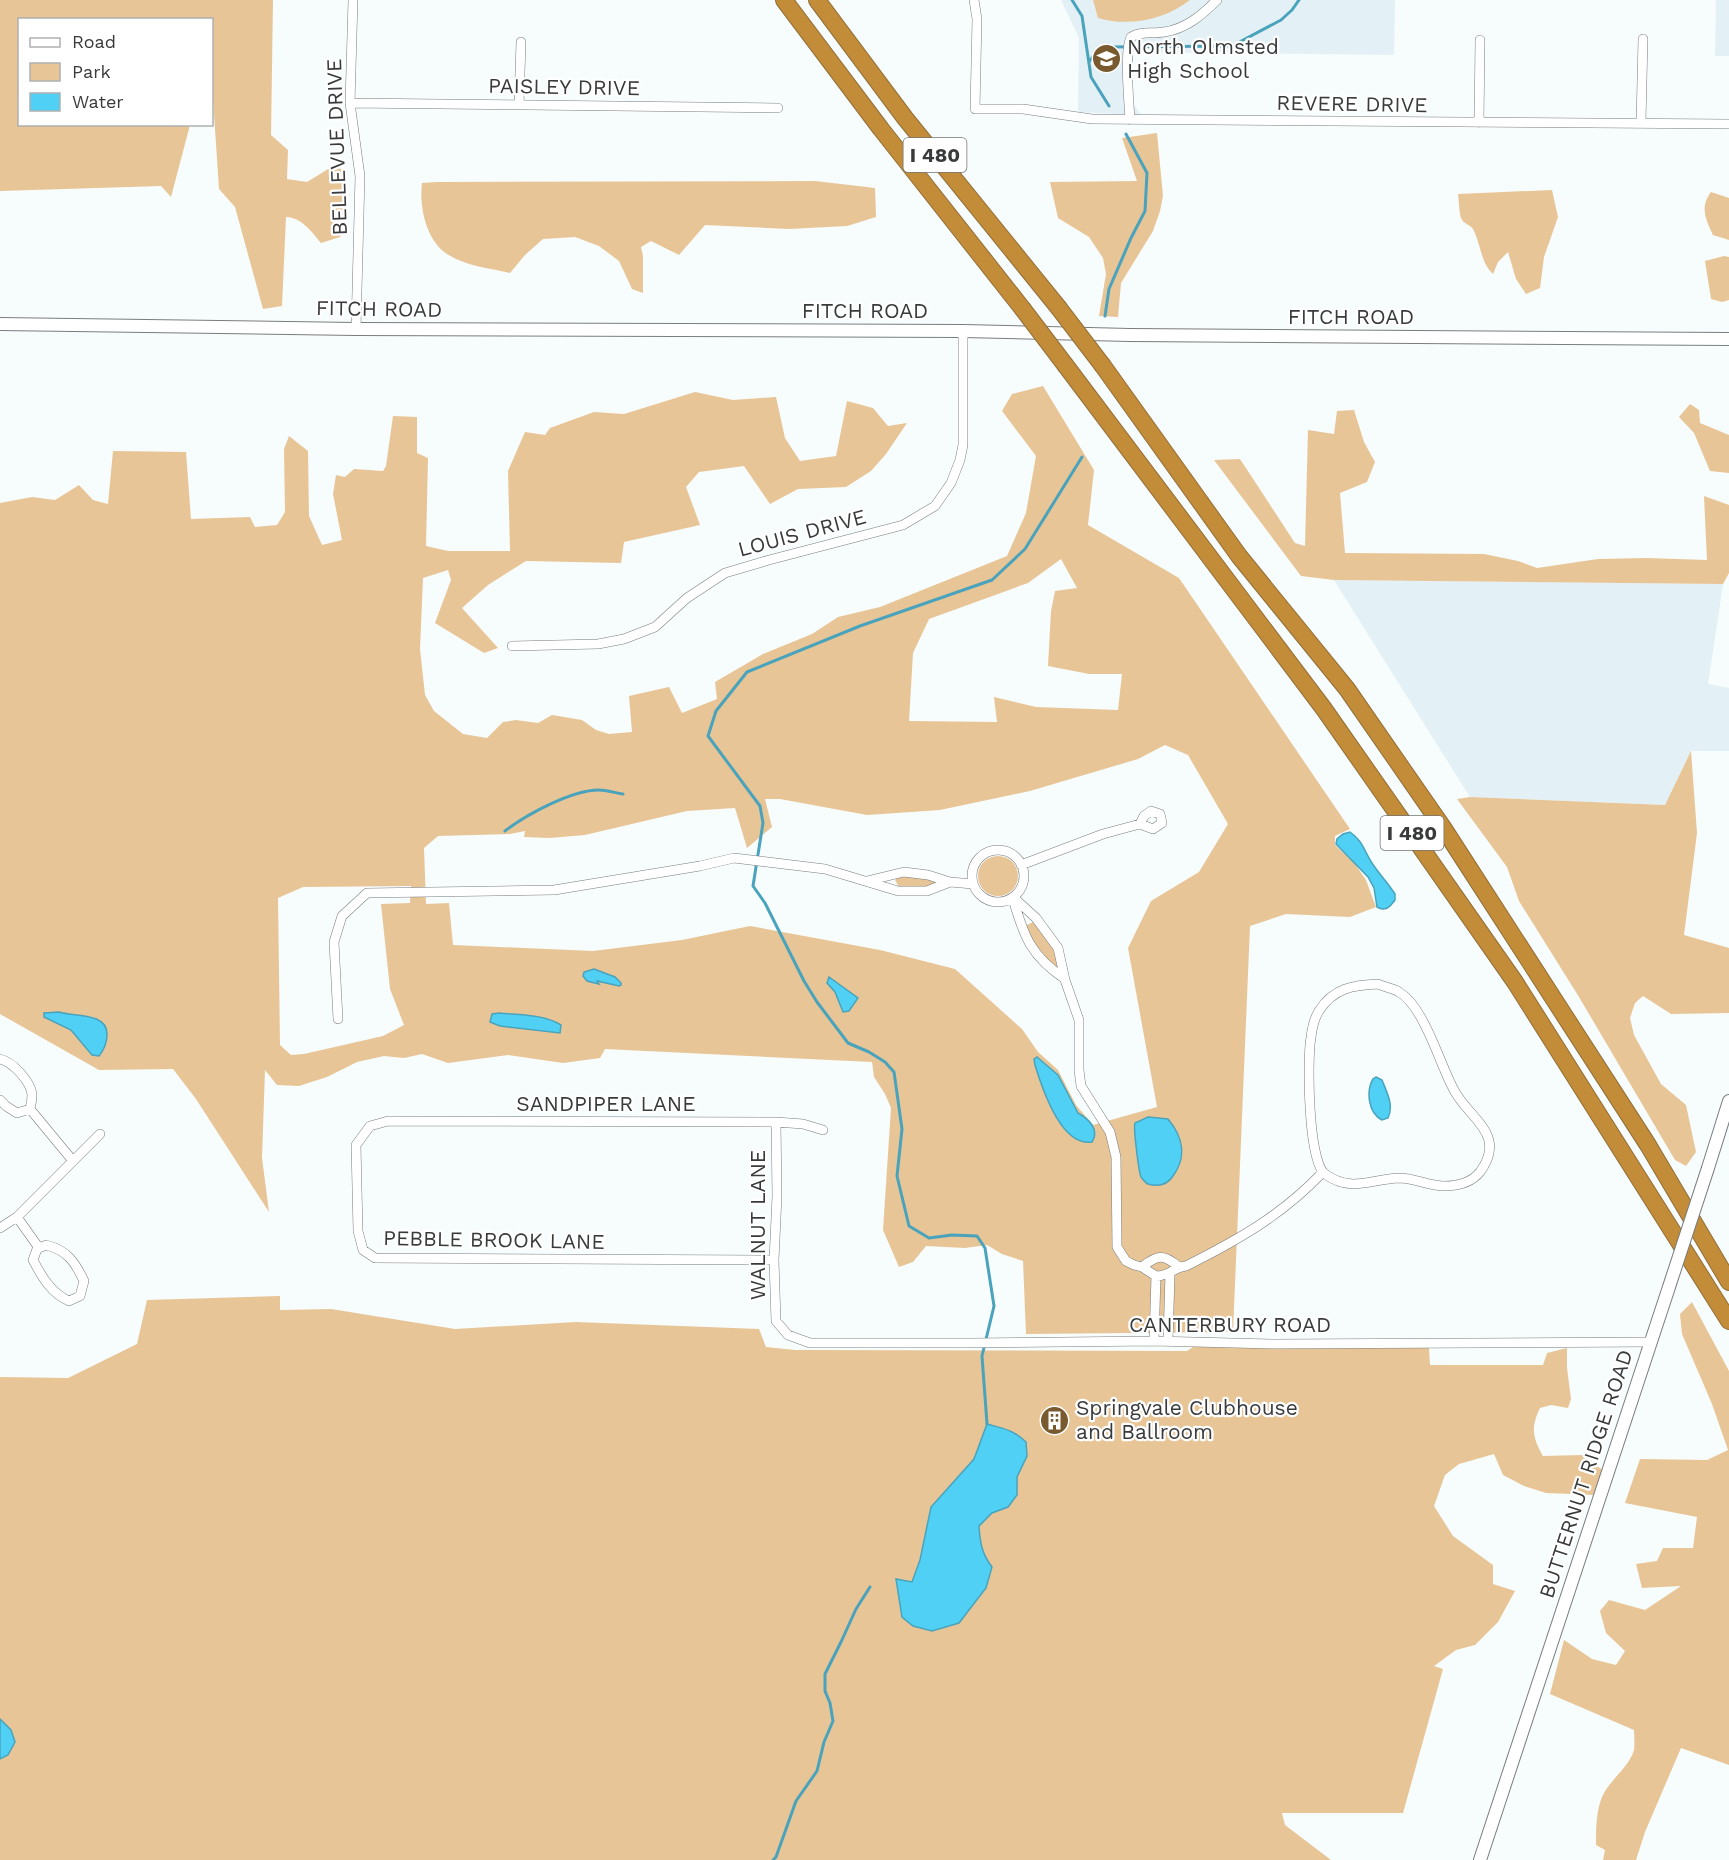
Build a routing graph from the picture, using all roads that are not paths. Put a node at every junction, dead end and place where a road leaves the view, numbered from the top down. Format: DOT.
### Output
graph roads {
  1 [pos="353,0"];
  2 [pos="784,0"];
  3 [pos="817,0"];
  4 [pos="974,0"];
  5 [pos="1217,0"];
  6 [pos="1643,39"];
  7 [pos="1480,40"];
  8 [pos="521,42"];
  9 [pos="350,103"];
  10 [pos="519,104"];
  11 [pos="778,108"];
  12 [pos="1130,120"];
  13 [pos="1641,122"];
  14 [pos="1479,123"];
  15 [pos="1729,124"];
  16 [pos="0,324"];
  17 [pos="356,329"];
  18 [pos="963,331"];
  19 [pos="1729,339"];
  20 [pos="512,646"];
  21 [pos="1140,824"];
  22 [pos="1021,865"];
  23 [pos="864,882"];
  24 [pos="950,882"];
  25 [pos="973,884"];
  26 [pos="1013,897"];
  27 [pos="1065,980"];
  28 [pos="338,1019"];
  29 [pos="0,1059"];
  30 [pos="0,1100"];
  31 [pos="1729,1101"];
  32 [pos="30,1109"];
  33 [pos="388,1121"];
  34 [pos="776,1122"];
  35 [pos="823,1130"];
  36 [pos="100,1134"];
  37 [pos="73,1161"];
  38 [pos="1322,1173"];
  39 [pos="16,1217"];
  40 [pos="0,1228"];
  41 [pos="39,1248"];
  42 [pos="774,1260"];
  43 [pos="1179,1266"];
  44 [pos="1142,1267"];
  45 [pos="1170,1274"];
  46 [pos="1156,1276"];
  47 [pos="1729,1282"];
  48 [pos="1729,1321"];
  49 [pos="1154,1341"];
  50 [pos="1168,1341"];
  51 [pos="1650,1342"];
  52 [pos="810,1343"];
  53 [pos="1480,1860"];
  1 -- 9 [label="street, BELLEVUE DRIVE"];
  2 -- 48 [label="highway, I 480, bridge"];
  3 -- 47 [label="highway, I 480, bridge"];
  4 -- 12 [label="street, REVERE DRIVE"];
  5 -- 12 [label="street"];
  6 -- 13 [label="street"];
  7 -- 14 [label="street"];
  8 -- 10 [label="street"];
  9 -- 10 [label="street, PAISLEY DRIVE"];
  9 -- 17 [label="street, BELLEVUE DRIVE"];
  10 -- 11 [label="street, PAISLEY DRIVE"];
  12 -- 14 [label="street, REVERE DRIVE"];
  13 -- 14 [label="street, REVERE DRIVE"];
  13 -- 15 [label="street, REVERE DRIVE"];
  16 -- 17 [label="street, FITCH ROAD"];
  17 -- 18 [label="street, FITCH ROAD"];
  18 -- 19 [label="street, FITCH ROAD"];
  18 -- 20 [label="street, LOUIS DRIVE"];
  21 -- 22 [label="street"];
  22 -- 25 [label="street"];
  22 -- 26 [label="street"];
  23 -- 24 [label="street"];
  23 -- 24 [label="street"];
  23 -- 28 [label="street"];
  24 -- 25 [label="street"];
  25 -- 26 [label="street"];
  26 -- 27 [label="street"];
  26 -- 27 [label="street"];
  27 -- 44 [label="street"];
  29 -- 32 [label="street"];
  30 -- 32 [label="street"];
  31 -- 51 [label="street, BUTTERNUT RIDGE ROAD, bridge"];
  32 -- 37 [label="street"];
  33 -- 34 [label="street, SANDPIPER LANE"];
  33 -- 42 [label="street, PEBBLE BROOK LANE"];
  34 -- 35 [label="street, SANDPIPER LANE"];
  34 -- 42 [label="street, WALNUT LANE"];
  36 -- 37 [label="street"];
  37 -- 39 [label="street"];
  38 -- 38 [label="street"];
  38 -- 43 [label="street"];
  39 -- 40 [label="street"];
  39 -- 41 [label="street"];
  41 -- 41 [label="street"];
  42 -- 52 [label="street, WALNUT LANE"];
  43 -- 44 [label="street"];
  43 -- 45 [label="street"];
  44 -- 46 [label="street"];
  45 -- 46 [label="street"];
  45 -- 50 [label="street"];
  46 -- 49 [label="street"];
  49 -- 50 [label="street, CANTERBURY ROAD"];
  49 -- 52 [label="street, CANTERBURY ROAD"];
  50 -- 51 [label="street, CANTERBURY ROAD"];
  51 -- 53 [label="street, BUTTERNUT RIDGE ROAD"];
}
